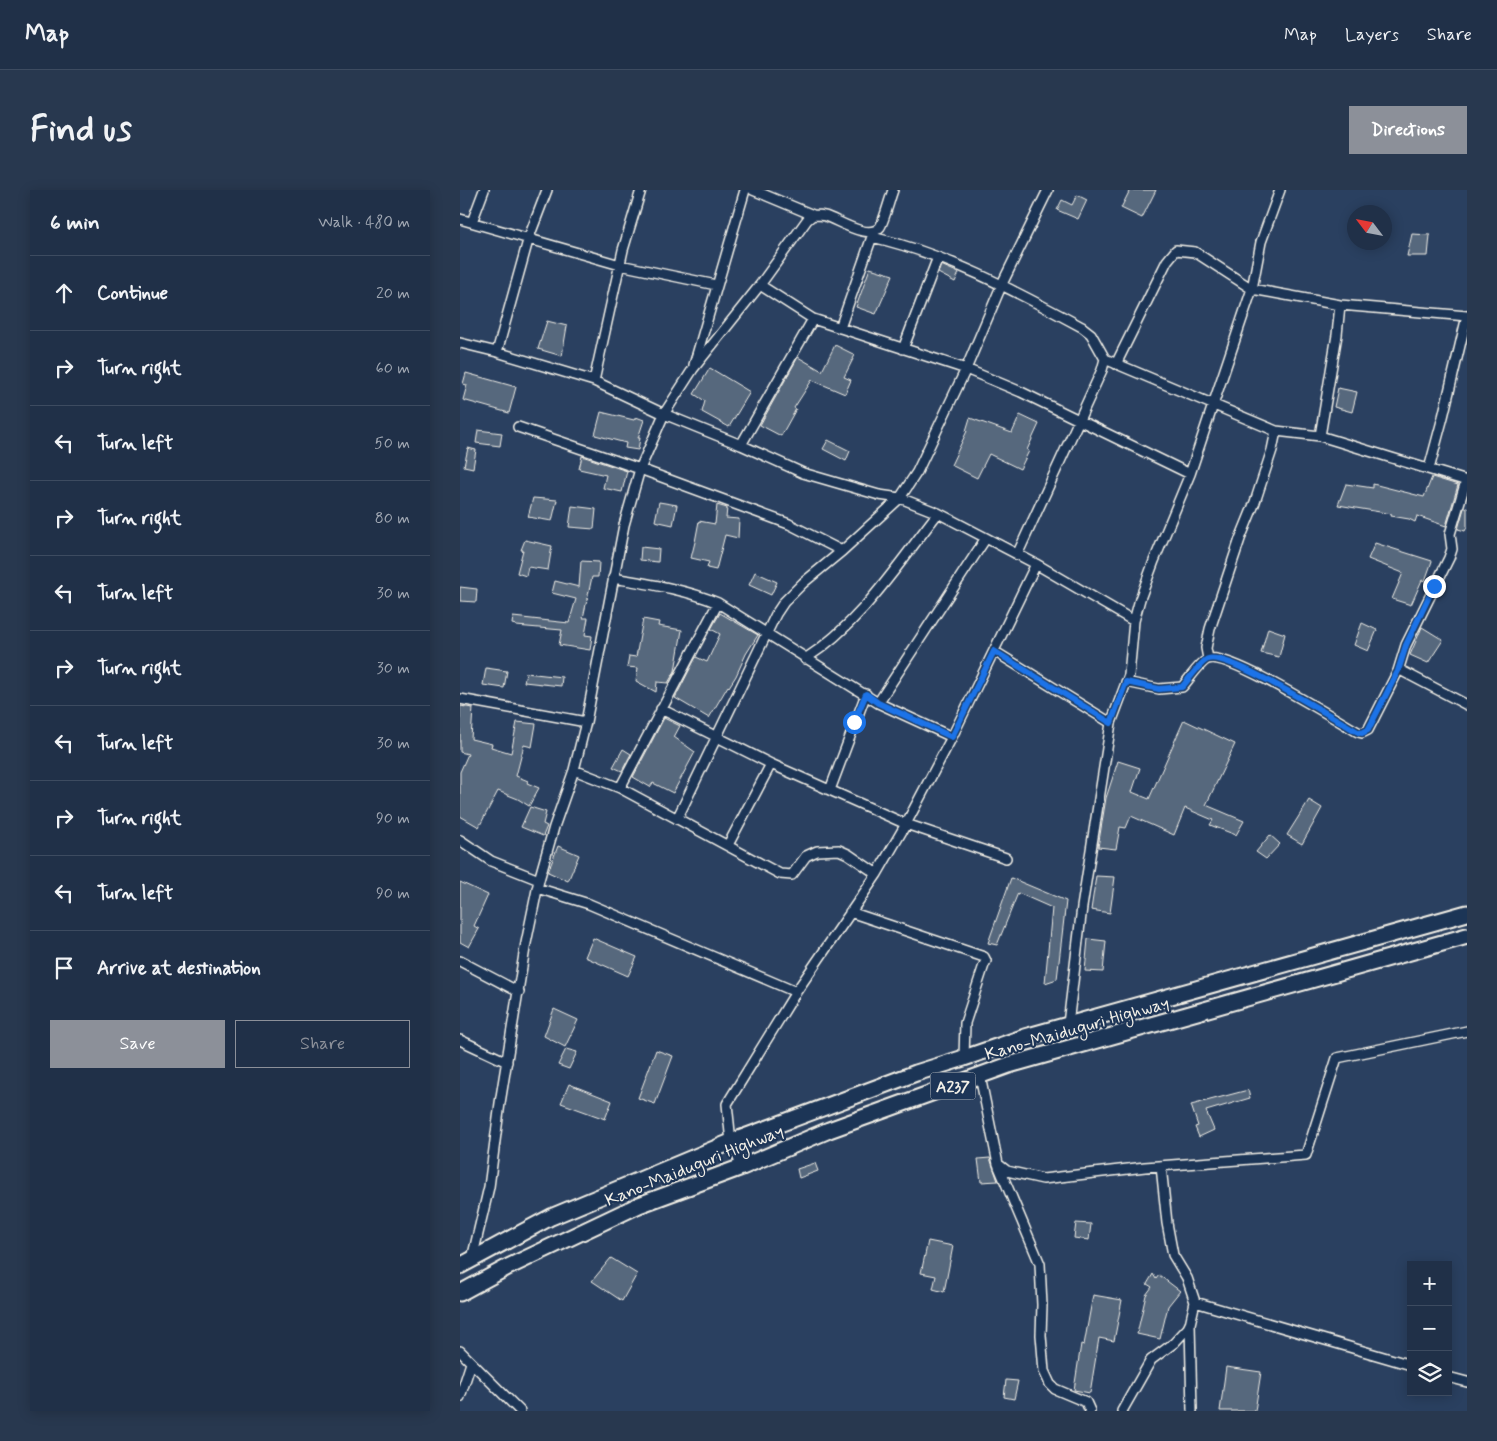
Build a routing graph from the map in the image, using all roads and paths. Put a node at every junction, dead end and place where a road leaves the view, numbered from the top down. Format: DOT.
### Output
graph roads {
  1 [pos="484,190"];
  2 [pos="547,190"];
  3 [pos="641,190"];
  4 [pos="745,190"];
  5 [pos="753,190"];
  6 [pos="893,190"];
  7 [pos="1048,190"];
  8 [pos="1280,190"];
  9 [pos="814,215"];
  10 [pos="460,218"];
  11 [pos="472,222"];
  12 [pos="873,234"];
  13 [pos="529,237"];
  14 [pos="938,257"];
  15 [pos="620,265"];
  16 [pos="1002,284"];
  17 [pos="716,285"];
  18 [pos="760,285"];
  19 [pos="1252,289"];
  20 [pos="1340,305"];
  21 [pos="1467,316"];
  22 [pos="813,319"];
  23 [pos="840,328"];
  24 [pos="460,343"];
  25 [pos="903,349"];
  26 [pos="497,352"];
  27 [pos="1105,359"];
  28 [pos="1116,364"];
  29 [pos="693,369"];
  30 [pos="966,369"];
  31 [pos="594,381"];
  32 [pos="1213,405"];
  33 [pos="664,414"];
  34 [pos="1079,421"];
  35 [pos="518,427"];
  36 [pos="1276,431"];
  37 [pos="1320,436"];
  38 [pos="741,445"];
  39 [pos="640,469"];
  40 [pos="1429,469"];
  41 [pos="1190,474"];
  42 [pos="1467,481"];
  43 [pos="900,498"];
  44 [pos="938,513"];
  45 [pos="986,538"];
  46 [pos="842,552"];
  47 [pos="1017,555"];
  48 [pos="1036,564"];
  49 [pos="613,578"];
  50 [pos="718,603"];
  51 [pos="1134,621"];
  52 [pos="766,634"];
  53 [pos="994,651"];
  54 [pos="805,659"];
  55 [pos="1208,659"];
  56 [pos="1398,671"];
  57 [pos="1126,682"];
  58 [pos="866,694"];
  59 [pos="460,699"];
  60 [pos="878,703"];
  61 [pos="1467,705"];
  62 [pos="661,709"];
  63 [pos="586,722"];
  64 [pos="1111,723"];
  65 [pos="952,737"];
  66 [pos="717,738"];
  67 [pos="771,764"];
  68 [pos="574,770"];
  69 [pos="620,788"];
  70 [pos="830,790"];
  71 [pos="676,819"];
  72 [pos="906,824"];
  73 [pos="460,840"];
  74 [pos="728,845"];
  75 [pos="1006,858"];
  76 [pos="877,874"];
  77 [pos="538,884"];
  78 [pos="850,912"];
  79 [pos="1467,913"];
  80 [pos="1467,936"];
  81 [pos="460,961"];
  82 [pos="520,992"];
  83 [pos="796,992"];
  84 [pos="1068,1024"];
  85 [pos="1467,1030"];
  86 [pos="460,1040"];
  87 [pos="964,1058"];
  88 [pos="507,1062"];
  89 [pos="980,1076"];
  90 [pos="731,1142"];
  91 [pos="998,1164"];
  92 [pos="1162,1166"];
  93 [pos="742,1167"];
  94 [pos="466,1262"];
  95 [pos="460,1293"];
  96 [pos="1195,1302"];
  97 [pos="1190,1324"];
  98 [pos="460,1351"];
  99 [pos="471,1363"];
  100 [pos="1407,1365"];
  101 [pos="1452,1378"];
  102 [pos="1467,1382"];
  103 [pos="460,1397"];
  104 [pos="520,1411"];
  105 [pos="1090,1411"];
  106 [pos="1122,1411"];
  107 [pos="1192,1411"];
  1 -- 11 [label="street"];
  2 -- 13 [label="street"];
  3 -- 15 [label="street"];
  4 -- 17 [label="street"];
  5 -- 9 [label="street"];
  6 -- 12 [label="street"];
  7 -- 16 [label="street"];
  8 -- 19 [label="street"];
  9 -- 12 [label="street"];
  9 -- 18 [label="street"];
  10 -- 11 [label="street"];
  11 -- 13 [label="street"];
  12 -- 14 [label="street"];
  12 -- 23 [label="street"];
  13 -- 15 [label="street"];
  13 -- 26 [label="street"];
  14 -- 16 [label="street"];
  14 -- 25 [label="street"];
  15 -- 17 [label="street"];
  15 -- 31 [label="street"];
  16 -- 27 [label="street"];
  16 -- 30 [label="street"];
  17 -- 29 [label="street"];
  18 -- 22 [label="street"];
  18 -- 29 [label="street"];
  19 -- 20 [label="street"];
  19 -- 28 [label="street"];
  19 -- 32 [label="street"];
  20 -- 21 [label="street"];
  20 -- 37 [label="street"];
  21 -- 40 [label="street"];
  22 -- 23 [label="street"];
  22 -- 38 [label="street"];
  23 -- 25 [label="street"];
  24 -- 26 [label="street"];
  25 -- 30 [label="street"];
  26 -- 31 [label="street"];
  27 -- 28 [label="street"];
  27 -- 34 [label="street"];
  28 -- 32 [label="street"];
  29 -- 33 [label="street"];
  30 -- 34 [label="street"];
  30 -- 43 [label="street"];
  31 -- 33 [label="street"];
  32 -- 36 [label="street"];
  32 -- 41 [label="street"];
  33 -- 38 [label="street"];
  33 -- 39 [label="street"];
  34 -- 41 [label="street"];
  34 -- 47 [label="street"];
  35 -- 39 [label="street"];
  36 -- 37 [label="street"];
  36 -- 55 [label="street"];
  37 -- 40 [label="street"];
  38 -- 43 [label="street"];
  39 -- 46 [label="street"];
  39 -- 49 [label="street"];
  40 -- 42 [label="street"];
  41 -- 51 [label="street"];
  42 -- 56 [label="street"];
  43 -- 44 [label="street"];
  43 -- 46 [label="street"];
  44 -- 45 [label="street"];
  44 -- 54 [label="street"];
  45 -- 47 [label="street"];
  45 -- 60 [label="street"];
  46 -- 52 [label="street"];
  47 -- 48 [label="street"];
  48 -- 51 [label="street"];
  48 -- 53 [label="street"];
  49 -- 50 [label="street"];
  49 -- 63 [label="street"];
  50 -- 52 [label="street"];
  50 -- 62 [label="street"];
  51 -- 57 [label="street"];
  52 -- 54 [label="street"];
  52 -- 66 [label="street"];
  53 -- 64 [label="street"];
  53 -- 65 [label="street"];
  54 -- 58 [label="street"];
  55 -- 56 [label="street"];
  55 -- 57 [label="street"];
  56 -- 61 [label="street"];
  57 -- 64 [label="street"];
  58 -- 60 [label="street"];
  58 -- 70 [label="street"];
  59 -- 63 [label="street"];
  60 -- 65 [label="street"];
  62 -- 66 [label="street"];
  62 -- 69 [label="street"];
  63 -- 68 [label="street"];
  64 -- 84 [label="street"];
  65 -- 72 [label="street"];
  66 -- 67 [label="street"];
  66 -- 71 [label="street"];
  67 -- 70 [label="street"];
  67 -- 74 [label="street"];
  68 -- 69 [label="street"];
  68 -- 77 [label="street"];
  69 -- 71 [label="street"];
  70 -- 72 [label="street"];
  71 -- 74 [label="street"];
  72 -- 75 [label="street"];
  72 -- 76 [label="street"];
  73 -- 77 [label="street"];
  74 -- 76 [label="street"];
  76 -- 78 [label="street"];
  77 -- 82 [label="street"];
  77 -- 83 [label="street"];
  78 -- 83 [label="street"];
  78 -- 87 [label="street"];
  79 -- 84 [label="highway, Kano-Maiduguri Highway / A237"];
  80 -- 89 [label="highway, Kano-Maiduguri Highway / A237"];
  81 -- 82 [label="street"];
  82 -- 88 [label="street"];
  83 -- 90 [label="street"];
  84 -- 87 [label="highway, Kano-Maiduguri Highway / A237"];
  85 -- 92 [label="street"];
  86 -- 88 [label="street"];
  87 -- 90 [label="highway, Kano-Maiduguri Highway / A237"];
  88 -- 94 [label="street"];
  89 -- 91 [label="street"];
  89 -- 93 [label="highway, Kano-Maiduguri Highway / A237"];
  90 -- 93 [label="street"];
  90 -- 94 [label="highway, Kano-Maiduguri Highway / A237"];
  91 -- 92 [label="street"];
  91 -- 105 [label="street"];
  92 -- 96 [label="street"];
  93 -- 95 [label="highway, Kano-Maiduguri Highway / A237"];
  96 -- 97 [label="street"];
  96 -- 100 [label="street"];
  97 -- 106 [label="street"];
  97 -- 107 [label="street"];
  98 -- 99 [label="street"];
  99 -- 103 [label="street"];
  99 -- 104 [label="street"];
  101 -- 102 [label="street"];
}
